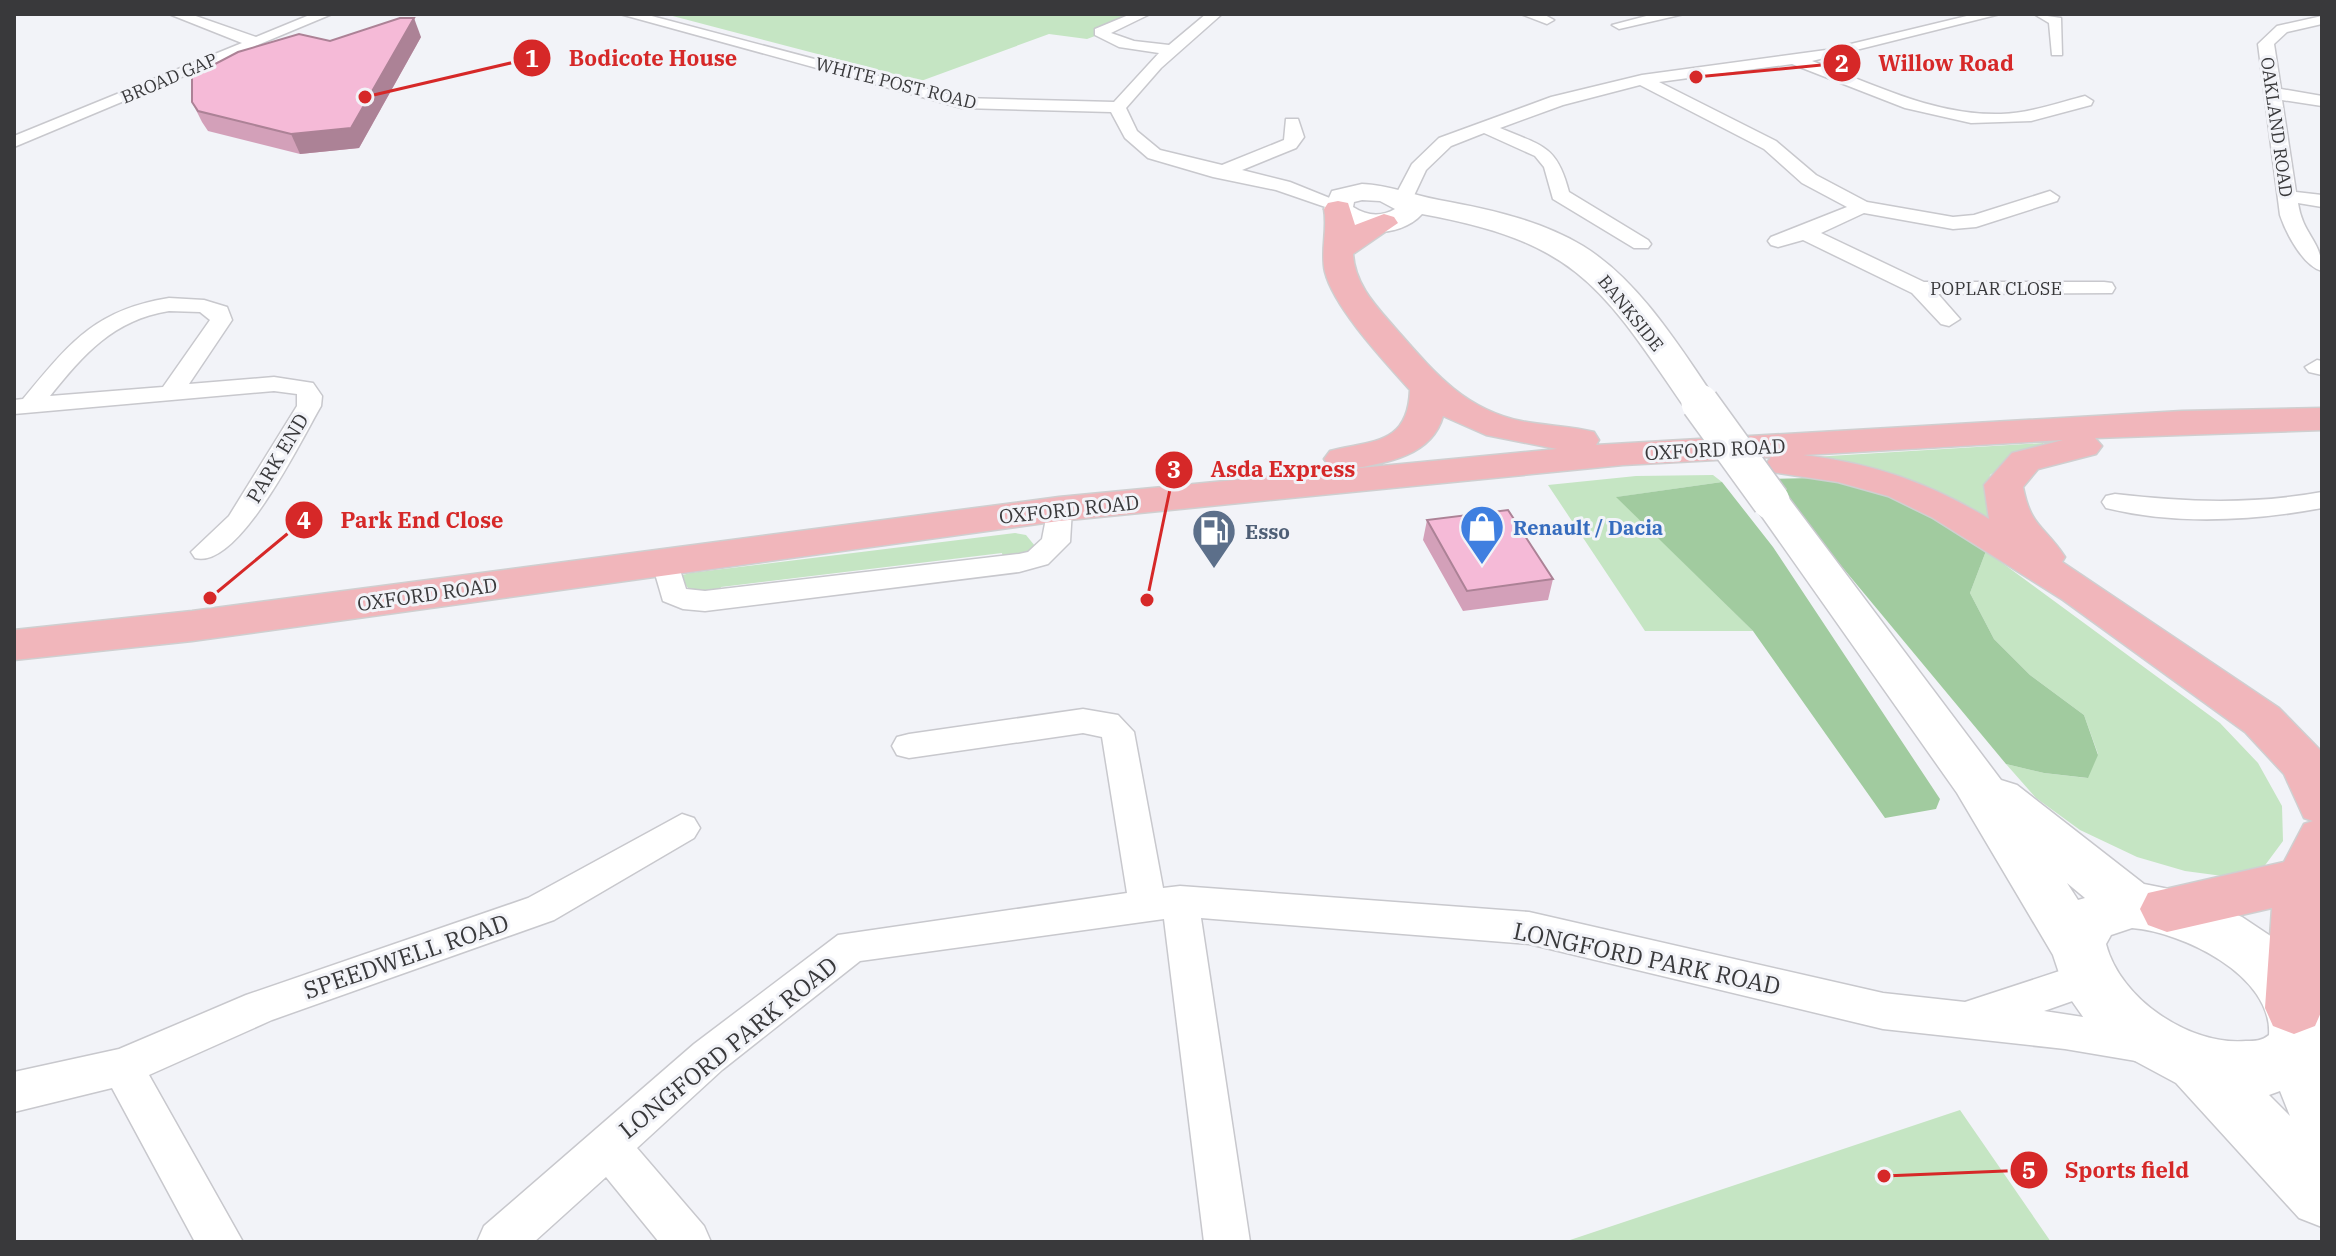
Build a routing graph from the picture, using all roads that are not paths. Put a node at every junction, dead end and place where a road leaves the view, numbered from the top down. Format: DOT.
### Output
graph roads {
  1 [pos="176,14"];
  2 [pos="325,14"];
  3 [pos="627,14"];
  4 [pos="1143,14"];
  5 [pos="1215,14"];
  6 [pos="1528,14"];
  7 [pos="1677,14"];
  8 [pos="1993,14"];
  9 [pos="2041,14"];
  10 [pos="1547,20"];
  11 [pos="2322,20"];
  12 [pos="1619,25"];
  13 [pos="255,42"];
  14 [pos="1171,50"];
  15 [pos="2057,52"];
  16 [pos="1796,60"];
  17 [pos="1642,80"];
  18 [pos="2272,93"];
  19 [pos="2041,97"];
  20 [pos="2322,101"];
  21 [pos="1118,107"];
  22 [pos="1292,123"];
  23 [pos="1482,126"];
  24 [pos="14,142"];
  25 [pos="1418,168"];
  26 [pos="1219,173"];
  27 [pos="2287,196"];
  28 [pos="2050,197"];
  29 [pos="1348,200"];
  30 [pos="2322,201"];
  31 [pos="1862,207"];
  32 [pos="1397,212"];
  33 [pos="1805,233"];
  34 [pos="1778,241"];
  35 [pos="1641,244"];
  36 [pos="1339,251"];
  37 [pos="2322,265"];
  38 [pos="1920,288"];
  39 [pos="2104,288"];
  40 [pos="1949,319"];
  41 [pos="1428,388"];
  42 [pos="171,393"];
  43 [pos="22,406"];
  44 [pos="2322,419"];
  45 [pos="2182,422"];
  46 [pos="1715,449"];
  47 [pos="1623,454"];
  48 [pos="1149,500"];
  49 [pos="2322,500"];
  50 [pos="2115,502"];
  51 [pos="205,552"];
  52 [pos="2078,590"];
  53 [pos="14,645"];
  54 [pos="909,746"];
  55 [pos="1975,780"];
  56 [pos="2322,804"];
  57 [pos="682,828"];
  58 [pos="2311,859"];
  59 [pos="1164,904"];
  60 [pos="2150,907"];
  61 [pos="2083,964"];
  62 [pos="1968,1019"];
  63 [pos="2294,1029"];
  64 [pos="2178,1055"];
  65 [pos="122,1067"];
  66 [pos="14,1092"];
  67 [pos="2322,1118"];
  68 [pos="608,1146"];
  69 [pos="2322,1195"];
  70 [pos="220,1242"];
  71 [pos="500,1242"];
  72 [pos="688,1242"];
  73 [pos="1227,1242"];
  1 -- 13 [label="street"];
  2 -- 13 [label="street, BROAD GAP"];
  3 -- 21 [label="street, WHITE POST ROAD"];
  4 -- 14 [label="street"];
  5 -- 14 [label="street"];
  6 -- 10 [label="street"];
  7 -- 12 [label="street"];
  8 -- 16 [label="street"];
  9 -- 15 [label="street"];
  11 -- 18 [label="street, OAKLAND ROAD"];
  13 -- 24 [label="street, BROAD GAP"];
  14 -- 21 [label="street"];
  16 -- 17 [label="street"];
  16 -- 19 [label="street"];
  17 -- 23 [label="street"];
  17 -- 31 [label="street"];
  18 -- 20 [label="street"];
  18 -- 27 [label="street, OAKLAND ROAD"];
  21 -- 26 [label="street"];
  22 -- 26 [label="street"];
  23 -- 25 [label="street"];
  23 -- 35 [label="street"];
  25 -- 29 [label="street"];
  25 -- 32 [label="street"];
  26 -- 29 [label="street"];
  27 -- 30 [label="street"];
  27 -- 37 [label="street, OAKLAND ROAD"];
  28 -- 31 [label="street"];
  29 -- 32 [label="street, BANKSIDE"];
  29 -- 36 [label="main road"];
  31 -- 33 [label="street"];
  32 -- 36 [label="main road"];
  32 -- 55 [label="street, BANKSIDE, bridge"];
  33 -- 34 [label="street"];
  33 -- 38 [label="street, POPLAR CLOSE"];
  36 -- 41 [label="main road"];
  38 -- 39 [label="street, POPLAR CLOSE"];
  38 -- 40 [label="street"];
  41 -- 46 [label="main road"];
  41 -- 48 [label="main road"];
  42 -- 43 [label="street, PARK END"];
  42 -- 43 [label="street, PARK END"];
  42 -- 51 [label="street, PARK END"];
  44 -- 45 [label="main road, OXFORD ROAD"];
  45 -- 46 [label="main road, OXFORD ROAD"];
  45 -- 52 [label="main road"];
  46 -- 47 [label="main road, OXFORD ROAD"];
  47 -- 48 [label="main road, OXFORD ROAD"];
  47 -- 52 [label="main road"];
  48 -- 53 [label="main road, OXFORD ROAD"];
  49 -- 50 [label="street"];
  52 -- 56 [label="main road"];
  54 -- 59 [label="street"];
  55 -- 60 [label="street"];
  55 -- 61 [label="street"];
  57 -- 65 [label="street, SPEEDWELL ROAD"];
  58 -- 60 [label="main road"];
  58 -- 63 [label="main road"];
  59 -- 62 [label="street, LONGFORD PARK ROAD"];
  59 -- 68 [label="street, LONGFORD PARK ROAD"];
  59 -- 73 [label="street"];
  60 -- 61 [label="street"];
  60 -- 63 [label="street"];
  61 -- 62 [label="street, LONGFORD PARK ROAD"];
  61 -- 64 [label="street"];
  62 -- 64 [label="street, LONGFORD PARK ROAD"];
  63 -- 64 [label="street"];
  63 -- 67 [label="street"];
  64 -- 69 [label="street"];
  65 -- 66 [label="street, SPEEDWELL ROAD"];
  65 -- 70 [label="street"];
  68 -- 71 [label="street, LONGFORD PARK ROAD"];
  68 -- 72 [label="street"];
}
